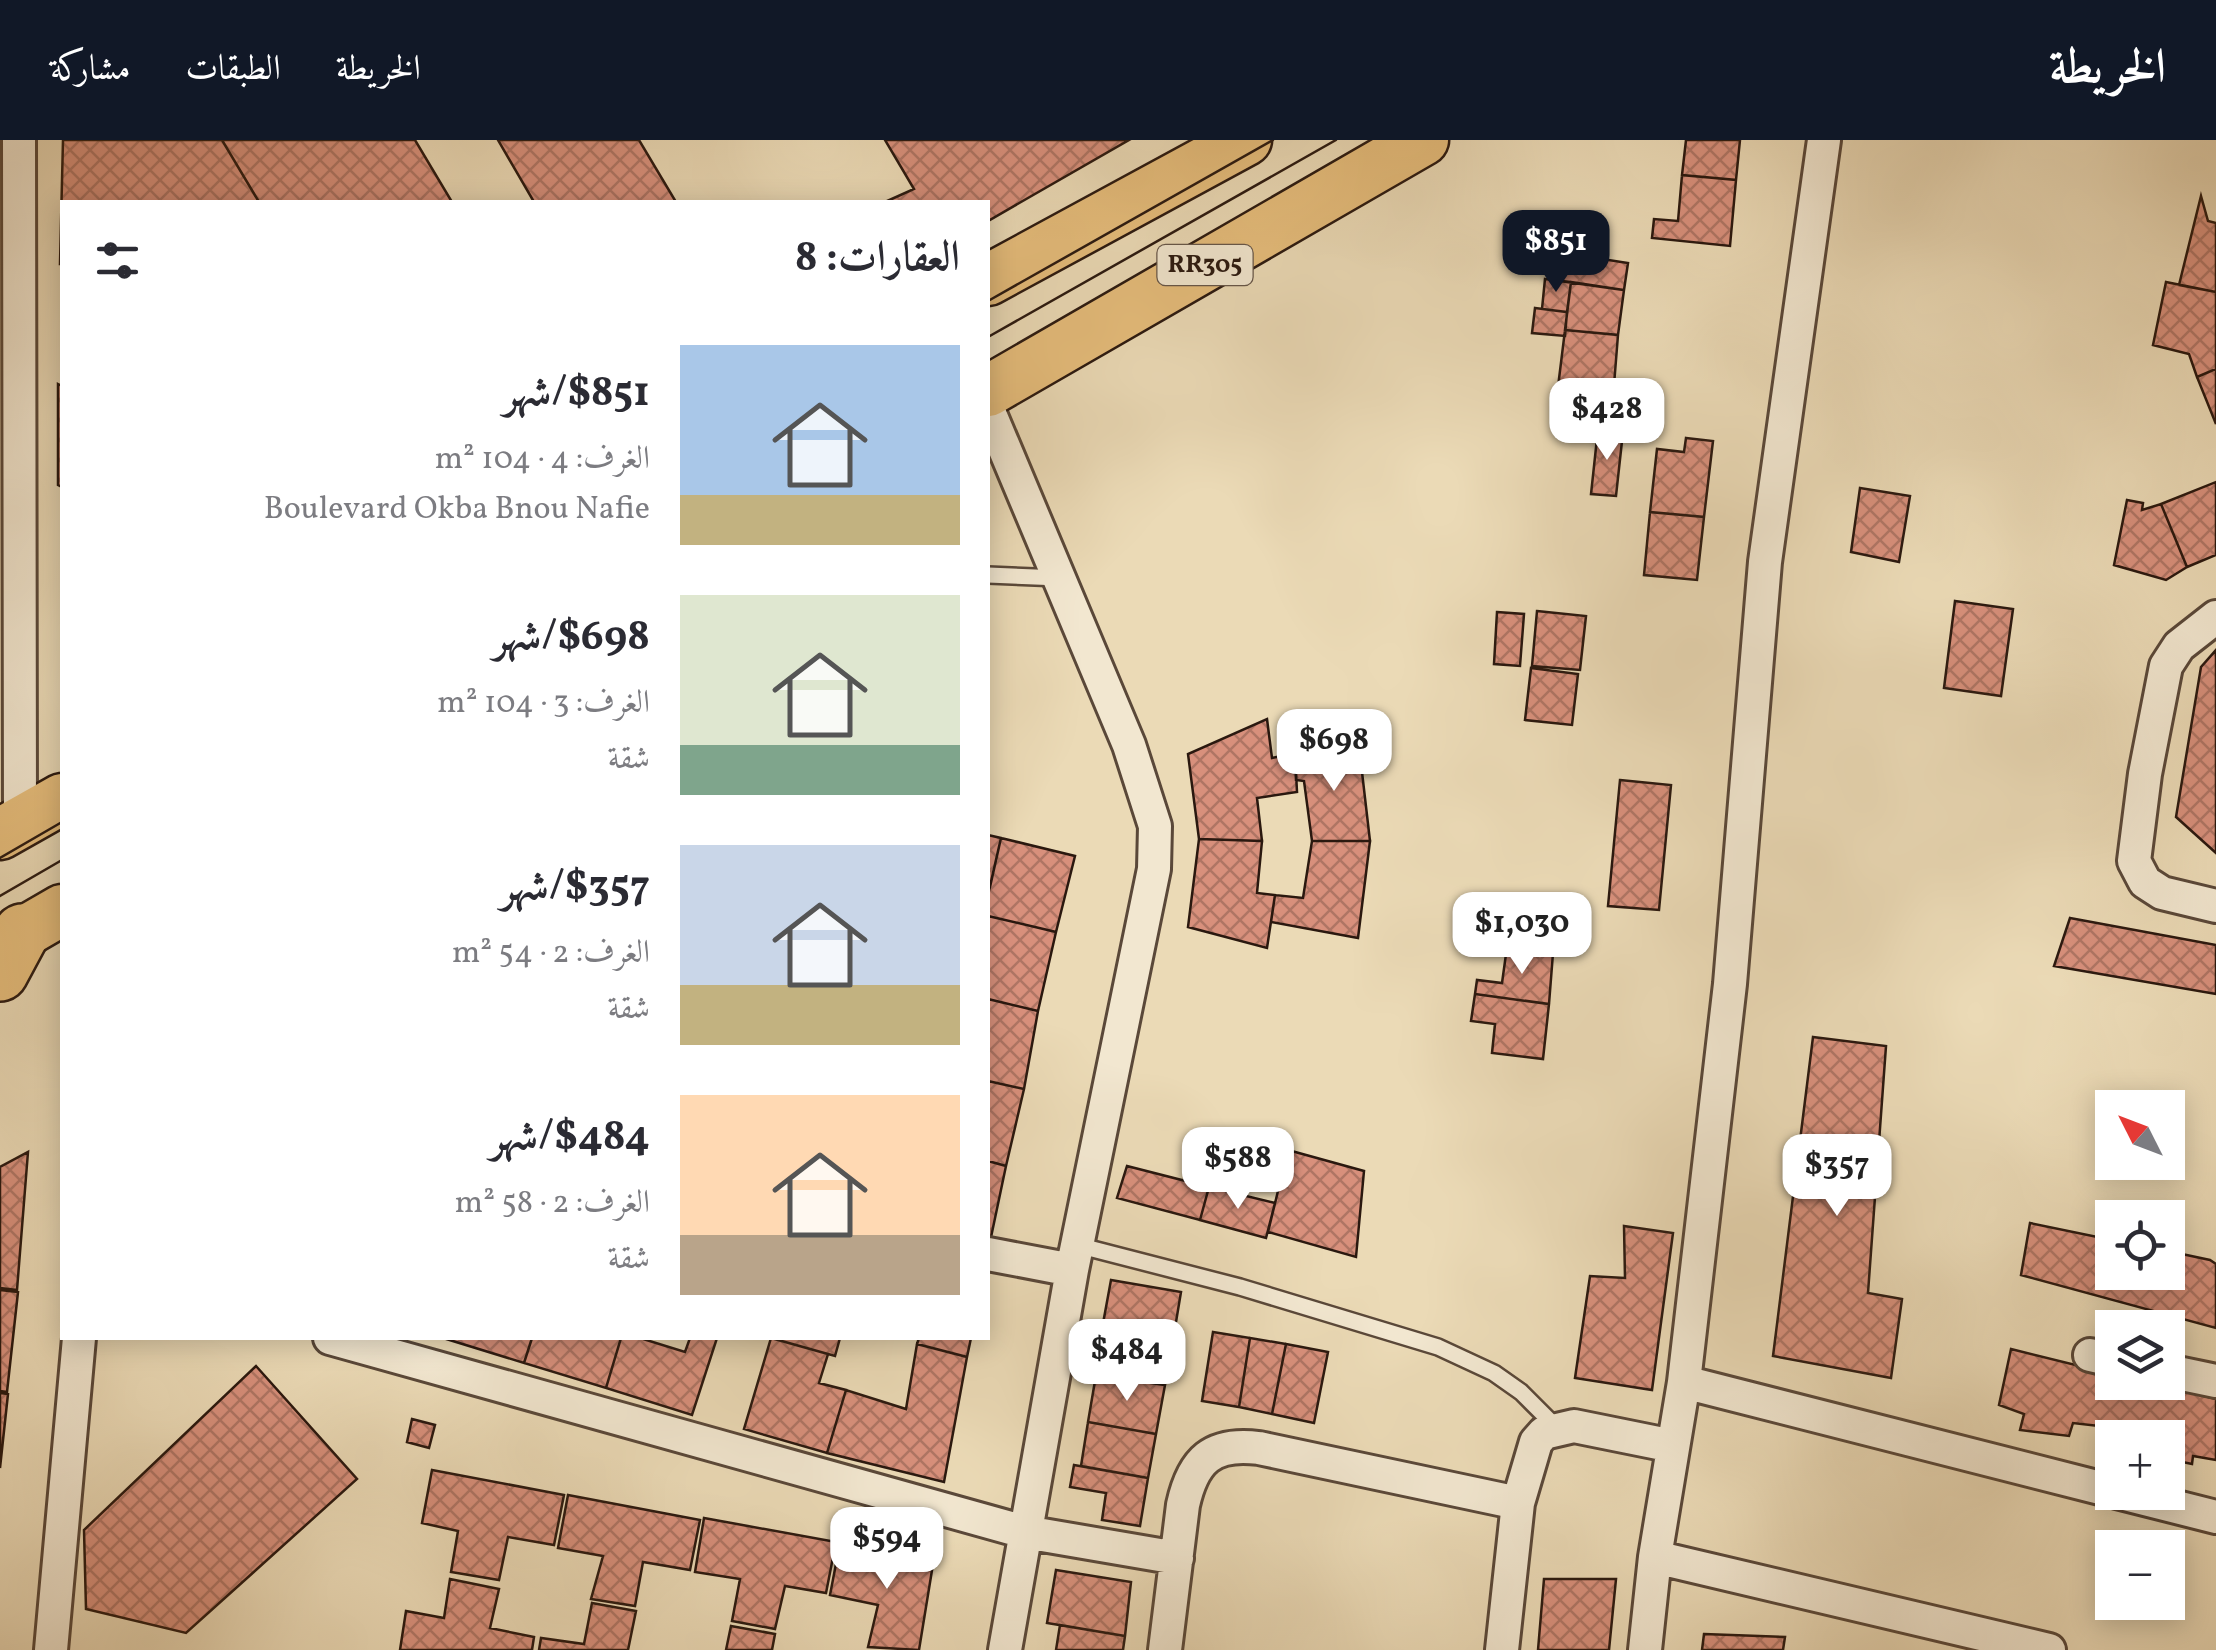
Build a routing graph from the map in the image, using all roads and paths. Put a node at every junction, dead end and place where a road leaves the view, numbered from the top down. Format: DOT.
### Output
graph roads {
  1 [pos="18,140"];
  2 [pos="1246,140"];
  3 [pos="1423,140"];
  4 [pos="1824,140"];
  5 [pos="990,279"];
  6 [pos="990,390"];
  7 [pos="990,414"];
  8 [pos="990,574"];
  9 [pos="1060,578"];
  10 [pos="2216,617"];
  11 [pos="10,698"];
  12 [pos="28,818"];
  13 [pos="2216,906"];
  14 [pos="990,1254"];
  15 [pos="1075,1257"];
  16 [pos="79,1340"];
  17 [pos="337,1340"];
  18 [pos="2185,1375"];
  19 [pos="2216,1381"];
  20 [pos="1684,1382"];
  21 [pos="1558,1428"];
  22 [pos="1673,1446"];
  23 [pos="2095,1487"];
  24 [pos="1518,1503"];
  25 [pos="2185,1509"];
  26 [pos="2216,1517"];
  27 [pos="1025,1532"];
  28 [pos="1655,1556"];
  29 [pos="1177,1558"];
  30 [pos="1944,1637"];
  31 [pos="51,1650"];
  32 [pos="1005,1650"];
  33 [pos="1165,1650"];
  34 [pos="1502,1650"];
  35 [pos="1645,1650"];
  36 [pos="2050,1650"];
  1 -- 11 [label="street"];
  2 -- 5 [label="main road"];
  3 -- 6 [label="main road, RR305"];
  4 -- 20 [label="street"];
  7 -- 9 [label="street"];
  8 -- 9 [label="lane"];
  9 -- 15 [label="street"];
  10 -- 13 [label="street"];
  11 -- 12 [label="street"];
  14 -- 15 [label="street"];
  15 -- 21 [label="lane"];
  15 -- 27 [label="street"];
  16 -- 31 [label="street"];
  17 -- 27 [label="street"];
  18 -- 19 [label="street"];
  20 -- 22 [label="street"];
  20 -- 23 [label="street"];
  21 -- 22 [label="street"];
  21 -- 24 [label="street"];
  22 -- 28 [label="street"];
  24 -- 29 [label="street"];
  24 -- 34 [label="street"];
  25 -- 26 [label="street"];
  27 -- 29 [label="street"];
  27 -- 32 [label="street"];
  28 -- 30 [label="street"];
  28 -- 35 [label="street"];
  29 -- 33 [label="street"];
  30 -- 36 [label="street"];
}
